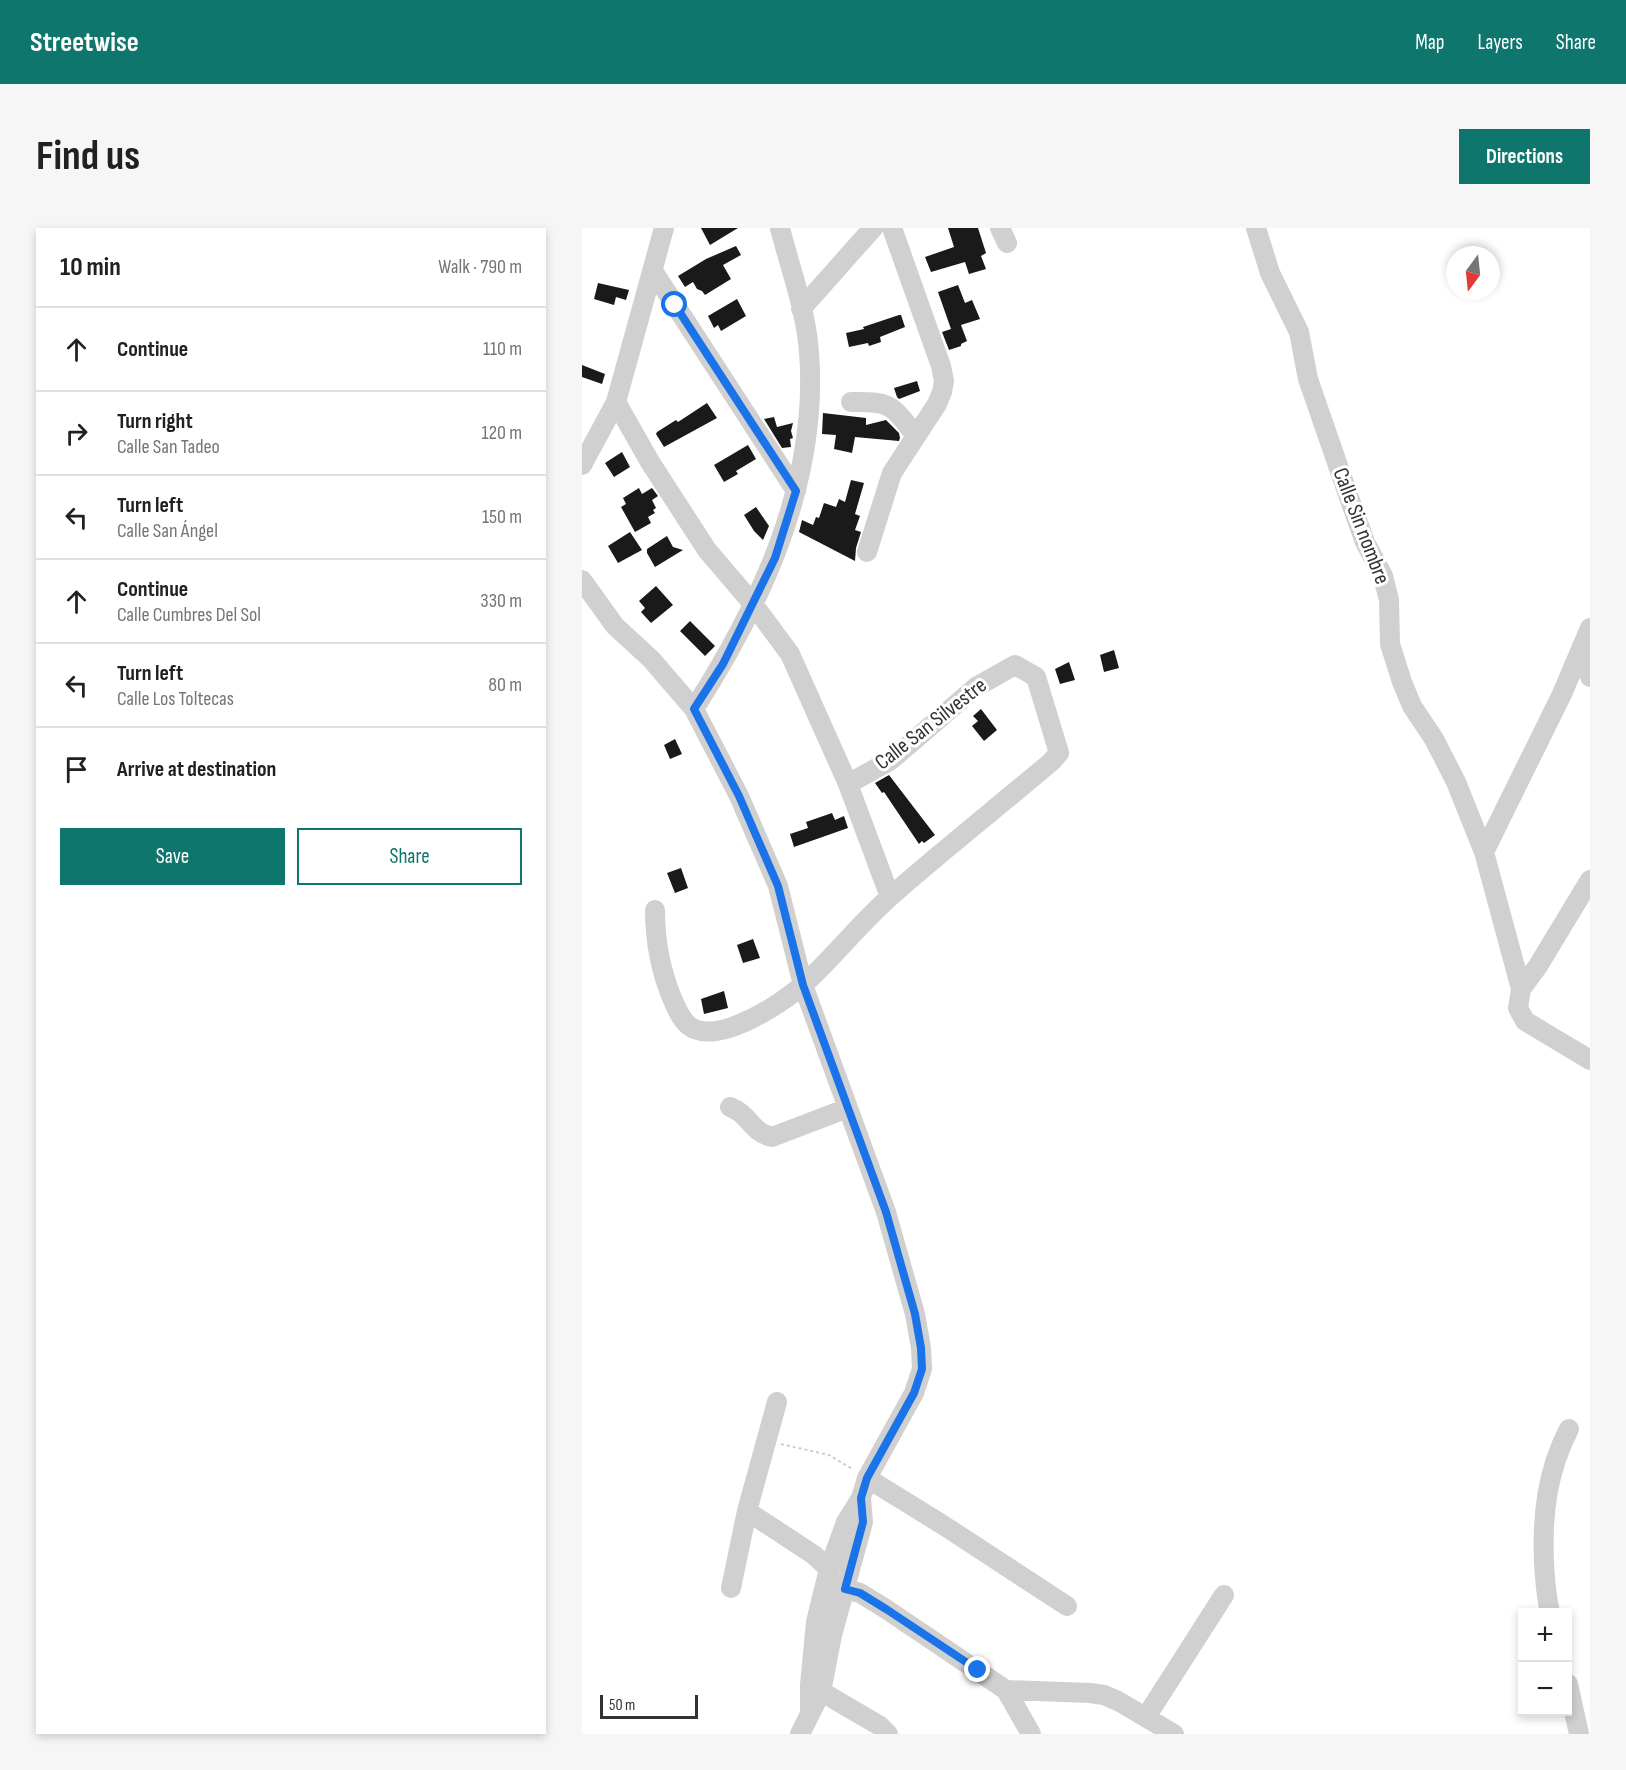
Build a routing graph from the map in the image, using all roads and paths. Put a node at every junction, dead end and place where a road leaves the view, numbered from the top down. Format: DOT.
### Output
graph roads {
  1 [pos="664,228"];
  2 [pos="780,228"];
  3 [pos="873,228"];
  4 [pos="892,228"];
  5 [pos="1256,228"];
  6 [pos="653,272"];
  7 [pos="801,309"];
  8 [pos="616,402"];
  9 [pos="851,402"];
  10 [pos="916,436"];
  11 [pos="582,465"];
  12 [pos="796,491"];
  13 [pos="867,552"];
  14 [pos="582,580"];
  15 [pos="753,604"];
  16 [pos="1586,637"];
  17 [pos="1590,677"];
  18 [pos="694,709"];
  19 [pos="848,784"];
  20 [pos="1484,852"];
  21 [pos="1590,880"];
  22 [pos="890,897"];
  23 [pos="655,910"];
  24 [pos="803,985"];
  25 [pos="1521,989"];
  26 [pos="1590,1060"];
  27 [pos="730,1107"];
  28 [pos="848,1108"];
  29 [pos="777,1402"];
  30 [pos="1569,1428"];
  31 [pos="767,1441"];
  32 [pos="867,1478"];
  33 [pos="861,1498"];
  34 [pos="747,1511"];
  35 [pos="829,1569"];
  36 [pos="731,1588"];
  37 [pos="845,1589"];
  38 [pos="1224,1595"];
  39 [pos="1067,1606"];
  40 [pos="1549,1608"];
  41 [pos="815,1688"];
  42 [pos="1006,1690"];
  43 [pos="1572,1702"];
  44 [pos="1146,1717"];
  45 [pos="800,1734"];
  46 [pos="888,1734"];
  47 [pos="1032,1734"];
  48 [pos="1174,1734"];
  49 [pos="1579,1734"];
  1 -- 6 [label="street"];
  2 -- 7 [label="street"];
  3 -- 7 [label="street"];
  4 -- 10 [label="street"];
  5 -- 20 [label="street, Calle Sin nombre"];
  6 -- 8 [label="street"];
  6 -- 12 [label="street"];
  7 -- 12 [label="street"];
  8 -- 11 [label="street"];
  8 -- 15 [label="street"];
  9 -- 10 [label="street"];
  10 -- 13 [label="street"];
  12 -- 15 [label="street"];
  14 -- 18 [label="street"];
  15 -- 18 [label="street"];
  15 -- 19 [label="street"];
  16 -- 17 [label="street"];
  16 -- 20 [label="street"];
  18 -- 24 [label="street"];
  19 -- 22 [label="street"];
  19 -- 22 [label="street, Calle San Silvestre"];
  20 -- 25 [label="street, Calle Sin nombre"];
  21 -- 25 [label="street"];
  22 -- 24 [label="street"];
  23 -- 24 [label="street"];
  24 -- 28 [label="street"];
  25 -- 26 [label="street, Calle Sin nombre"];
  27 -- 28 [label="street"];
  28 -- 32 [label="street"];
  29 -- 31 [label="street"];
  30 -- 40 [label="street"];
  31 -- 32 [label="path"];
  31 -- 34 [label="street"];
  32 -- 33 [label="street"];
  32 -- 39 [label="street"];
  33 -- 35 [label="street"];
  33 -- 37 [label="street"];
  34 -- 35 [label="street"];
  34 -- 36 [label="street"];
  35 -- 41 [label="street"];
  37 -- 41 [label="street"];
  37 -- 42 [label="street"];
  38 -- 44 [label="street"];
  41 -- 45 [label="street"];
  41 -- 46 [label="street"];
  42 -- 44 [label="street"];
  42 -- 47 [label="street"];
  43 -- 49 [label="street"];
  44 -- 48 [label="street"];
}
